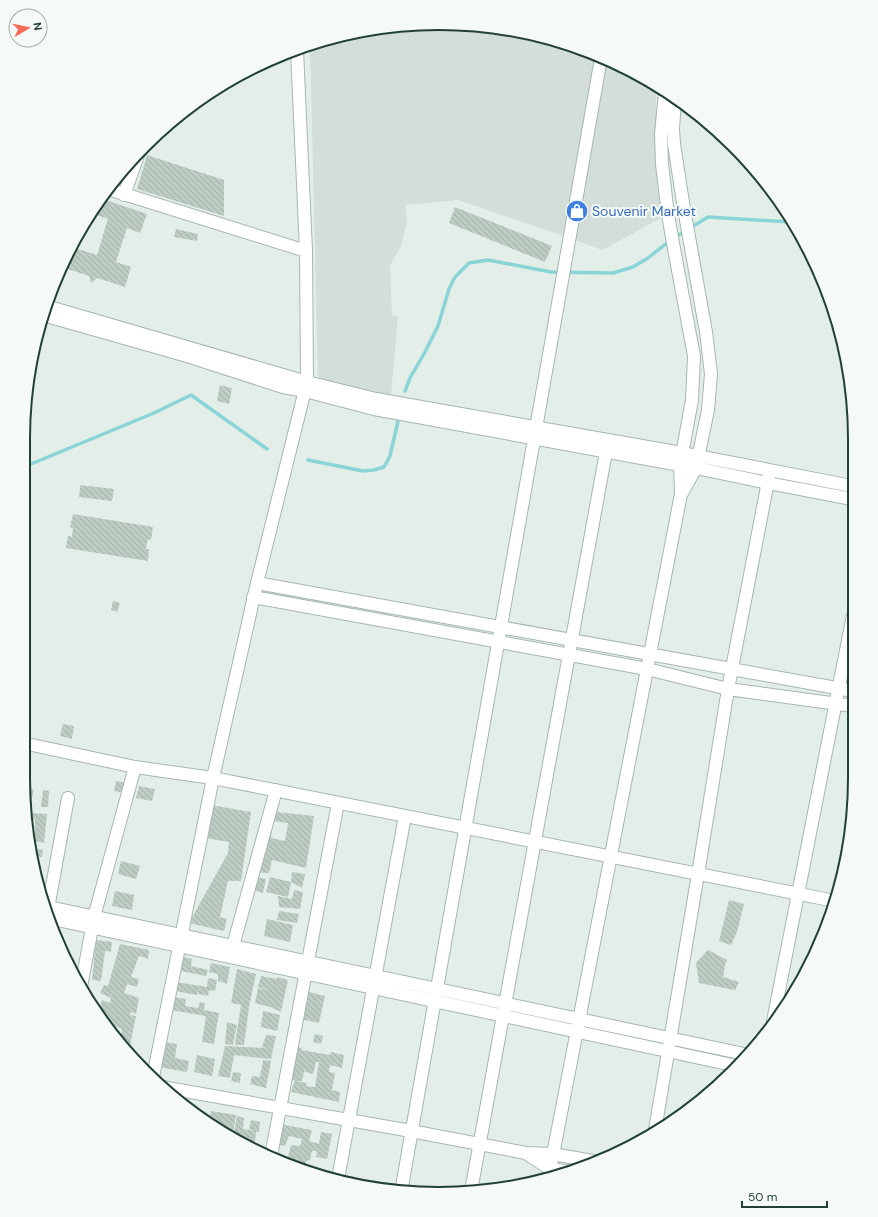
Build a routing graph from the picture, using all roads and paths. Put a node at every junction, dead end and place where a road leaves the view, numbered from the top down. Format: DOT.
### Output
graph roads {
  1 [pos="297,56"];
  2 [pos="600,63"];
  3 [pos="664,98"];
  4 [pos="675,105"];
  5 [pos="135,165"];
  6 [pos="114,191"];
  7 [pos="124,195"];
  8 [pos="306,251"];
  9 [pos="52,309"];
  10 [pos="49,316"];
  11 [pos="75,320"];
  12 [pos="306,386"];
  13 [pos="535,433"];
  14 [pos="606,452"];
  15 [pos="682,453"];
  16 [pos="697,462"];
  17 [pos="680,466"];
  18 [pos="770,470"];
  19 [pos="768,483"];
  20 [pos="848,485"];
  21 [pos="681,494"];
  22 [pos="848,498"];
  23 [pos="256,583"];
  24 [pos="253,596"];
  25 [pos="501,627"];
  26 [pos="572,640"];
  27 [pos="848,640"];
  28 [pos="498,641"];
  29 [pos="569,654"];
  30 [pos="650,654"];
  31 [pos="647,669"];
  32 [pos="732,669"];
  33 [pos="728,689"];
  34 [pos="838,689"];
  35 [pos="848,691"];
  36 [pos="836,703"];
  37 [pos="848,705"];
  38 [pos="30,744"];
  39 [pos="135,767"];
  40 [pos="213,778"];
  41 [pos="276,790"];
  42 [pos="68,798"];
  43 [pos="338,803"];
  44 [pos="405,816"];
  45 [pos="465,828"];
  46 [pos="535,842"];
  47 [pos="611,857"];
  48 [pos="698,874"];
  49 [pos="798,894"];
  50 [pos="49,900"];
  51 [pos="829,900"];
  52 [pos="53,912"];
  53 [pos="93,922"];
  54 [pos="180,941"];
  55 [pos="233,946"];
  56 [pos="307,968"];
  57 [pos="375,976"];
  58 [pos="83,978"];
  59 [pos="373,988"];
  60 [pos="436,989"];
  61 [pos="434,1001"];
  62 [pos="505,1003"];
  63 [pos="774,1012"];
  64 [pos="503,1016"];
  65 [pos="578,1026"];
  66 [pos="671,1038"];
  67 [pos="668,1051"];
  68 [pos="742,1053"];
  69 [pos="730,1065"];
  70 [pos="154,1071"];
  71 [pos="173,1089"];
  72 [pos="280,1108"];
  73 [pos="348,1120"];
  74 [pos="655,1125"];
  75 [pos="411,1131"];
  76 [pos="480,1145"];
  77 [pos="272,1151"];
  78 [pos="526,1153"];
  79 [pos="553,1154"];
  80 [pos="585,1160"];
  81 [pos="550,1172"];
  82 [pos="339,1174"];
  83 [pos="402,1185"];
  84 [pos="473,1185"];
  1 -- 8 [label="street"];
  2 -- 13 [label="street"];
  3 -- 15 [label="street"];
  4 -- 16 [label="street"];
  5 -- 7 [label="street"];
  6 -- 7 [label="street"];
  7 -- 8 [label="street"];
  8 -- 12 [label="street"];
  9 -- 11 [label="street"];
  10 -- 11 [label="street"];
  11 -- 12 [label="street"];
  12 -- 13 [label="street"];
  12 -- 23 [label="street"];
  13 -- 14 [label="street"];
  13 -- 15 [label="street"];
  13 -- 25 [label="street"];
  14 -- 17 [label="street"];
  14 -- 26 [label="street"];
  15 -- 16 [label="street"];
  15 -- 17 [label="street"];
  16 -- 17 [label="street"];
  16 -- 18 [label="street"];
  16 -- 19 [label="street"];
  16 -- 21 [label="street"];
  17 -- 21 [label="street"];
  18 -- 19 [label="street"];
  18 -- 20 [label="street"];
  19 -- 22 [label="street"];
  19 -- 32 [label="street"];
  21 -- 30 [label="street"];
  23 -- 24 [label="street"];
  23 -- 25 [label="street"];
  24 -- 28 [label="street"];
  24 -- 40 [label="street"];
  25 -- 26 [label="street"];
  25 -- 28 [label="street"];
  26 -- 29 [label="street"];
  26 -- 30 [label="street"];
  27 -- 34 [label="street"];
  28 -- 29 [label="street"];
  28 -- 45 [label="street"];
  29 -- 31 [label="street"];
  29 -- 46 [label="street"];
  30 -- 31 [label="street"];
  30 -- 32 [label="street"];
  31 -- 33 [label="street"];
  31 -- 47 [label="street"];
  32 -- 33 [label="street"];
  32 -- 34 [label="street"];
  33 -- 36 [label="street"];
  33 -- 48 [label="street"];
  34 -- 35 [label="street"];
  34 -- 36 [label="street"];
  36 -- 37 [label="street"];
  36 -- 49 [label="street"];
  38 -- 39 [label="street"];
  39 -- 40 [label="street"];
  39 -- 53 [label="street"];
  40 -- 41 [label="street"];
  40 -- 54 [label="street"];
  41 -- 43 [label="street"];
  41 -- 55 [label="street"];
  42 -- 50 [label="street"];
  43 -- 44 [label="street"];
  43 -- 56 [label="street"];
  44 -- 45 [label="street"];
  44 -- 57 [label="street"];
  45 -- 46 [label="street"];
  45 -- 60 [label="street"];
  46 -- 47 [label="street"];
  46 -- 62 [label="street"];
  47 -- 48 [label="street"];
  47 -- 65 [label="street"];
  48 -- 49 [label="street"];
  48 -- 66 [label="street"];
  49 -- 51 [label="street"];
  49 -- 63 [label="street"];
  52 -- 53 [label="street"];
  53 -- 54 [label="street"];
  53 -- 58 [label="street"];
  54 -- 55 [label="street"];
  54 -- 56 [label="street"];
  54 -- 70 [label="street"];
  55 -- 56 [label="street"];
  56 -- 57 [label="street"];
  56 -- 59 [label="street"];
  56 -- 72 [label="street"];
  57 -- 59 [label="street"];
  57 -- 60 [label="street"];
  59 -- 61 [label="street"];
  59 -- 73 [label="street"];
  60 -- 61 [label="street"];
  60 -- 62 [label="street"];
  61 -- 64 [label="street"];
  61 -- 75 [label="street"];
  62 -- 64 [label="street"];
  62 -- 65 [label="street"];
  64 -- 65 [label="street"];
  64 -- 76 [label="street"];
  65 -- 66 [label="street"];
  65 -- 67 [label="street"];
  65 -- 79 [label="street"];
  66 -- 67 [label="street"];
  66 -- 68 [label="street"];
  67 -- 69 [label="street"];
  67 -- 74 [label="street"];
  71 -- 72 [label="street"];
  72 -- 73 [label="street"];
  72 -- 77 [label="street"];
  73 -- 75 [label="street"];
  73 -- 82 [label="street"];
  75 -- 76 [label="street"];
  75 -- 83 [label="street"];
  76 -- 78 [label="street"];
  76 -- 84 [label="street"];
  78 -- 79 [label="street"];
  78 -- 81 [label="street"];
  79 -- 80 [label="street"];
  79 -- 81 [label="street"];
}
